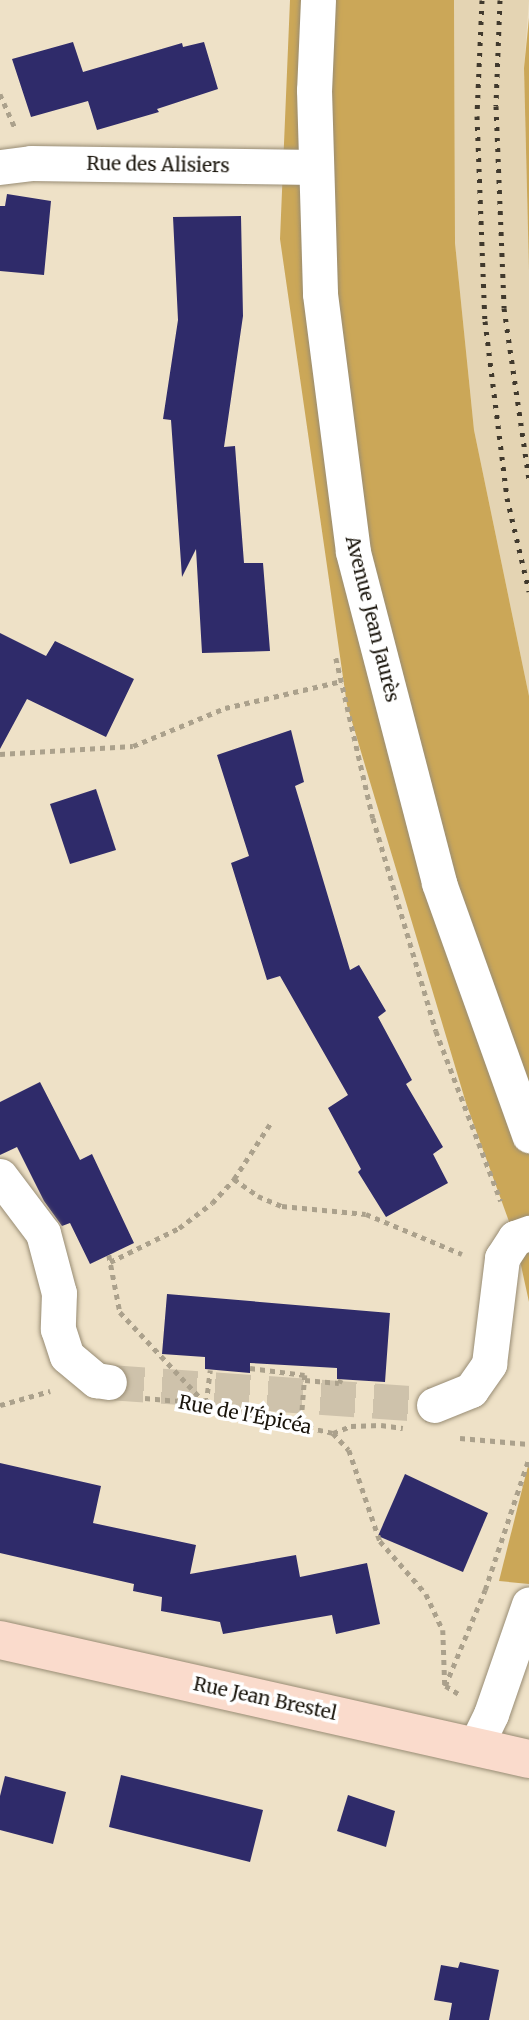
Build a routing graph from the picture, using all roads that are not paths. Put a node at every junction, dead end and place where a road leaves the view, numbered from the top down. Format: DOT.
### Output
graph roads {
  1 [pos="318,0"];
  2 [pos="0,167"];
  3 [pos="316,167"];
  4 [pos="529,1135"];
  5 [pos="0,1176"];
  6 [pos="529,1233"];
  7 [pos="122,1390"];
  8 [pos="434,1405"];
  9 [pos="529,1604"];
  10 [pos="0,1640"];
  11 [pos="483,1730"];
  12 [pos="529,1759"];
  1 -- 3 [label="street, Avenue Jean Jaurès"];
  2 -- 3 [label="street, Rue des Alisiers"];
  3 -- 4 [label="street, Avenue Jean Jaurès"];
  5 -- 7 [label="street"];
  6 -- 8 [label="street"];
  9 -- 11 [label="street"];
  10 -- 11 [label="street, Rue Jean Brestel"];
  11 -- 12 [label="street, Rue Jean Brestel"];
}
